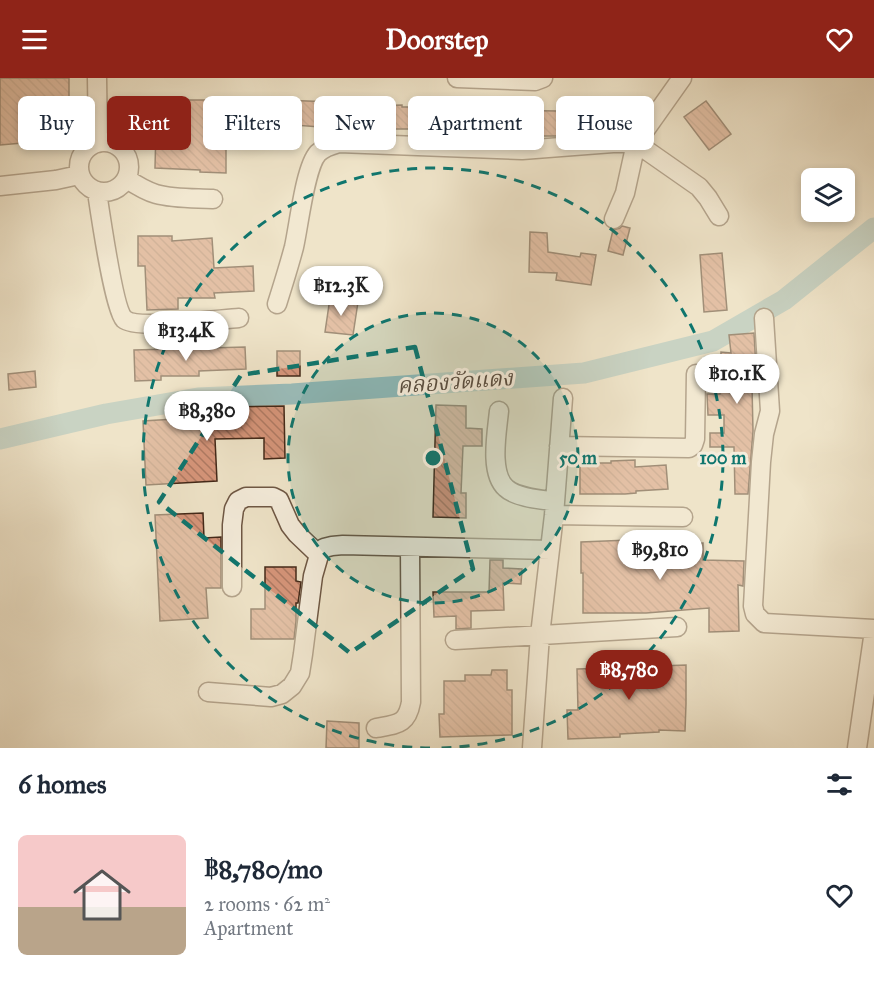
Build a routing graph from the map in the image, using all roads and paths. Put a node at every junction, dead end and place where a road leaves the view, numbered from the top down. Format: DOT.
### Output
graph roads {
  1 [pos="97,78"];
  2 [pos="457,78"];
  3 [pos="543,78"];
  4 [pos="682,78"];
  5 [pos="654,118"];
  6 [pos="98,143"];
  7 [pos="556,147"];
  8 [pos="634,150"];
  9 [pos="646,150"];
  10 [pos="79,175"];
  11 [pos="127,179"];
  12 [pos="0,186"];
  13 [pos="97,192"];
  14 [pos="213,199"];
  15 [pos="719,216"];
  16 [pos="614,219"];
  17 [pos="276,304"];
  18 [pos="239,318"];
  19 [pos="764,318"];
  20 [pos="696,374"];
  21 [pos="564,398"];
  22 [pos="499,411"];
  23 [pos="559,446"];
  24 [pos="555,508"];
  25 [pos="683,517"];
  26 [pos="410,547"];
  27 [pos="550,550"];
  28 [pos="319,555"];
  29 [pos="232,586"];
  30 [pos="677,627"];
  31 [pos="874,630"];
  32 [pos="540,635"];
  33 [pos="455,640"];
  34 [pos="208,692"];
  35 [pos="376,728"];
  36 [pos="532,748"];
  37 [pos="857,748"];
  1 -- 6 [label="street"];
  2 -- 3 [label="street"];
  4 -- 5 [label="street"];
  6 -- 10 [label="street"];
  6 -- 11 [label="street"];
  7 -- 17 [label="street"];
  8 -- 16 [label="street"];
  9 -- 15 [label="street"];
  10 -- 12 [label="street"];
  10 -- 13 [label="street"];
  11 -- 13 [label="street"];
  11 -- 14 [label="street"];
  13 -- 18 [label="street"];
  19 -- 31 [label="street"];
  20 -- 23 [label="street"];
  21 -- 23 [label="street"];
  22 -- 24 [label="street"];
  23 -- 24 [label="street"];
  24 -- 25 [label="street"];
  24 -- 27 [label="street"];
  26 -- 27 [label="street"];
  26 -- 28 [label="street"];
  26 -- 35 [label="street"];
  27 -- 32 [label="street"];
  28 -- 29 [label="street"];
  28 -- 34 [label="street"];
  30 -- 32 [label="street"];
  31 -- 37 [label="street"];
  32 -- 33 [label="street"];
  32 -- 36 [label="street"];
}
